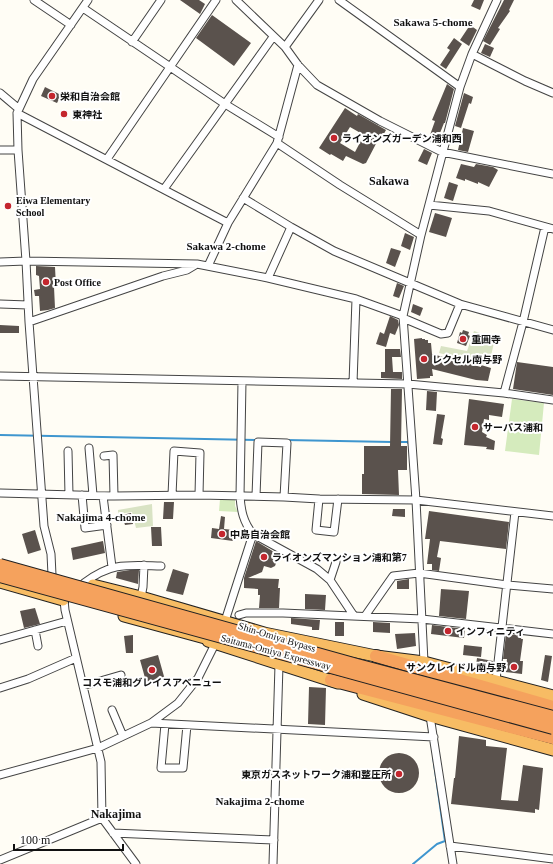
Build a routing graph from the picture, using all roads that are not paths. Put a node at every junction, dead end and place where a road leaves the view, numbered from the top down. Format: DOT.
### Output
graph roads {
  1 [pos="34,0"];
  2 [pos="88,0"];
  3 [pos="161,0"];
  4 [pos="216,0"];
  5 [pos="236,0"];
  6 [pos="318,0"];
  7 [pos="339,0"];
  8 [pos="497,0"];
  9 [pos="45,3"];
  10 [pos="83,8"];
  11 [pos="71,25"];
  12 [pos="274,37"];
  13 [pos="132,42"];
  14 [pos="285,47"];
  15 [pos="472,54"];
  16 [pos="298,65"];
  17 [pos="170,67"];
  18 [pos="460,87"];
  19 [pos="0,93"];
  20 [pos="553,93"];
  21 [pos="225,104"];
  22 [pos="18,111"];
  23 [pos="278,140"];
  24 [pos="0,150"];
  25 [pos="18,150"];
  26 [pos="442,152"];
  27 [pos="107,159"];
  28 [pos="553,174"];
  29 [pos="164,189"];
  30 [pos="243,198"];
  31 [pos="429,205"];
  32 [pos="228,223"];
  33 [pos="292,227"];
  34 [pos="545,227"];
  35 [pos="553,230"];
  36 [pos="421,235"];
  37 [pos="0,262"];
  38 [pos="26,262"];
  39 [pos="197,264"];
  40 [pos="208,266"];
  41 [pos="268,278"];
  42 [pos="410,283"];
  43 [pos="356,299"];
  44 [pos="0,304"];
  45 [pos="460,304"];
  46 [pos="28,305"];
  47 [pos="403,317"];
  48 [pos="30,322"];
  49 [pos="523,322"];
  50 [pos="553,330"];
  51 [pos="0,376"];
  52 [pos="33,377"];
  53 [pos="242,381"];
  54 [pos="353,383"];
  55 [pos="408,384"];
  56 [pos="504,393"];
  57 [pos="553,400"];
  58 [pos="90,448"];
  59 [pos="68,451"];
  60 [pos="104,456"];
  61 [pos="0,493"];
  62 [pos="42,494"];
  63 [pos="70,495"];
  64 [pos="82,495"];
  65 [pos="93,495"];
  66 [pos="172,495"];
  67 [pos="199,495"];
  68 [pos="104,496"];
  69 [pos="114,496"];
  70 [pos="240,496"];
  71 [pos="256,496"];
  72 [pos="284,497"];
  73 [pos="319,499"];
  74 [pos="338,500"];
  75 [pos="416,500"];
  76 [pos="515,512"];
  77 [pos="553,516"];
  78 [pos="107,525"];
  79 [pos="254,534"];
  80 [pos="0,560"];
  81 [pos="336,562"];
  82 [pos="0,565"];
  83 [pos="144,566"];
  84 [pos="161,566"];
  85 [pos="112,567"];
  86 [pos="419,573"];
  87 [pos="52,575"];
  88 [pos="0,576"];
  89 [pos="330,580"];
  90 [pos="0,582"];
  91 [pos="84,583"];
  92 [pos="507,585"];
  93 [pos="553,589"];
  94 [pos="141,597"];
  95 [pos="64,600"];
  96 [pos="239,615"];
  97 [pos="354,616"];
  98 [pos="365,616"];
  99 [pos="422,619"];
  100 [pos="67,621"];
  101 [pos="225,621"];
  102 [pos="502,628"];
  103 [pos="34,630"];
  104 [pos="261,632"];
  105 [pos="553,634"];
  106 [pos="199,637"];
  107 [pos="0,640"];
  108 [pos="215,644"];
  109 [pos="38,646"];
  110 [pos="376,656"];
  111 [pos="76,658"];
  112 [pos="279,665"];
  113 [pos="427,667"];
  114 [pos="120,674"];
  115 [pos="331,680"];
  116 [pos="496,680"];
  117 [pos="83,686"];
  118 [pos="0,688"];
  119 [pos="553,696"];
  120 [pos="553,707"];
  121 [pos="112,710"];
  122 [pos="430,716"];
  123 [pos="553,718"];
  124 [pos="151,723"];
  125 [pos="165,724"];
  126 [pos="186,725"];
  127 [pos="553,728"];
  128 [pos="277,729"];
  129 [pos="123,736"];
  130 [pos="434,737"];
  131 [pos="553,738"];
  132 [pos="98,748"];
  133 [pos="553,750"];
  134 [pos="0,775"];
  135 [pos="102,818"];
  136 [pos="113,833"];
  137 [pos="274,840"];
  138 [pos="450,846"];
  139 [pos="553,859"];
  140 [pos="0,860"];
  141 [pos="136,864"];
  142 [pos="273,864"];
  143 [pos="453,864"];
  1 -- 9 [label="street"];
  2 -- 10 [label="street"];
  3 -- 13 [label="street"];
  4 -- 17 [label="street"];
  5 -- 12 [label="street"];
  6 -- 14 [label="street"];
  7 -- 18 [label="street"];
  8 -- 15 [label="street"];
  9 -- 11 [label="street"];
  10 -- 11 [label="street"];
  10 -- 13 [label="street"];
  11 -- 22 [label="street"];
  12 -- 14 [label="street"];
  12 -- 21 [label="street"];
  13 -- 17 [label="street"];
  14 -- 16 [label="street"];
  15 -- 18 [label="street"];
  15 -- 20 [label="street"];
  16 -- 23 [label="street"];
  16 -- 26 [label="street"];
  17 -- 21 [label="street"];
  17 -- 27 [label="street"];
  18 -- 26 [label="street"];
  19 -- 22 [label="street"];
  21 -- 23 [label="street"];
  21 -- 29 [label="street"];
  22 -- 25 [label="street"];
  22 -- 27 [label="street"];
  23 -- 30 [label="street"];
  23 -- 36 [label="street"];
  24 -- 25 [label="street"];
  25 -- 38 [label="street"];
  26 -- 28 [label="street"];
  26 -- 31 [label="street"];
  27 -- 29 [label="street"];
  29 -- 32 [label="street"];
  30 -- 32 [label="street"];
  30 -- 33 [label="street"];
  31 -- 34 [label="street"];
  31 -- 36 [label="street"];
  32 -- 40 [label="street"];
  33 -- 41 [label="street"];
  33 -- 42 [label="street"];
  34 -- 35 [label="street"];
  34 -- 49 [label="street"];
  36 -- 42 [label="street"];
  37 -- 38 [label="street"];
  38 -- 39 [label="street"];
  38 -- 46 [label="street"];
  39 -- 40 [label="street"];
  39 -- 48 [label="street"];
  40 -- 41 [label="street"];
  41 -- 43 [label="street"];
  42 -- 45 [label="street"];
  42 -- 47 [label="street"];
  43 -- 47 [label="street"];
  43 -- 54 [label="street"];
  44 -- 46 [label="street"];
  45 -- 47 [label="street"];
  45 -- 49 [label="street"];
  46 -- 48 [label="street"];
  47 -- 55 [label="street"];
  48 -- 52 [label="street"];
  49 -- 50 [label="street"];
  49 -- 56 [label="street"];
  51 -- 52 [label="street"];
  52 -- 53 [label="street"];
  52 -- 62 [label="street"];
  53 -- 54 [label="street"];
  53 -- 70 [label="street"];
  54 -- 55 [label="street"];
  55 -- 56 [label="street"];
  55 -- 75 [label="street"];
  56 -- 57 [label="street"];
  58 -- 65 [label="street"];
  59 -- 63 [label="street"];
  60 -- 69 [label="street"];
  61 -- 62 [label="street"];
  62 -- 63 [label="street"];
  62 -- 87 [label="street"];
  63 -- 64 [label="street"];
  64 -- 65 [label="street"];
  64 -- 78 [label="street"];
  65 -- 68 [label="street"];
  66 -- 67 [label="street"];
  66 -- 67 [label="street"];
  66 -- 69 [label="street"];
  67 -- 70 [label="street"];
  68 -- 69 [label="street"];
  68 -- 78 [label="street"];
  70 -- 71 [label="street"];
  70 -- 79 [label="street"];
  71 -- 72 [label="street"];
  71 -- 72 [label="street"];
  72 -- 73 [label="street"];
  73 -- 74 [label="street"];
  73 -- 74 [label="street"];
  74 -- 75 [label="street"];
  75 -- 76 [label="street"];
  75 -- 86 [label="street"];
  76 -- 77 [label="street"];
  76 -- 92 [label="street"];
  78 -- 85 [label="street"];
  79 -- 89 [label="street"];
  79 -- 101 [label="street"];
  80 -- 87 [label="highway, Shin-Omiya Bypass"];
  81 -- 89 [label="street"];
  82 -- 123 [label="highway, Saitama-Omiya Expressway, bridge"];
  83 -- 84 [label="street"];
  83 -- 85 [label="street"];
  83 -- 94 [label="street"];
  85 -- 91 [label="street"];
  86 -- 92 [label="street"];
  86 -- 98 [label="street"];
  86 -- 99 [label="street"];
  87 -- 91 [label="highway, Shin-Omiya Bypass"];
  88 -- 127 [label="highway, Saitama-Omiya Expressway, bridge"];
  89 -- 97 [label="street"];
  90 -- 95 [label="highway, Shin-Omiya Bypass"];
  91 -- 94 [label="highway, Shin-Omiya Bypass"];
  92 -- 93 [label="street"];
  92 -- 102 [label="street"];
  94 -- 101 [label="highway, Shin-Omiya Bypass"];
  95 -- 100 [label="street"];
  95 -- 106 [label="highway, Shin-Omiya Bypass"];
  96 -- 97 [label="street"];
  97 -- 98 [label="street"];
  98 -- 99 [label="street"];
  99 -- 102 [label="street"];
  99 -- 113 [label="street"];
  100 -- 103 [label="street"];
  100 -- 111 [label="street"];
  101 -- 104 [label="highway, Shin-Omiya Bypass"];
  102 -- 105 [label="street"];
  102 -- 116 [label="street"];
  103 -- 107 [label="street"];
  103 -- 109 [label="street"];
  104 -- 110 [label="highway"];
  104 -- 123 [label="highway, Shin-Omiya Bypass"];
  106 -- 108 [label="highway"];
  106 -- 127 [label="highway, Shin-Omiya Bypass"];
  108 -- 112 [label="highway"];
  108 -- 124 [label="street"];
  110 -- 113 [label="highway"];
  111 -- 117 [label="street"];
  111 -- 118 [label="street"];
  112 -- 115 [label="highway"];
  112 -- 128 [label="street"];
  113 -- 116 [label="highway"];
  113 -- 120 [label="highway"];
  114 -- 117 [label="street"];
  115 -- 122 [label="highway"];
  115 -- 131 [label="highway"];
  116 -- 119 [label="highway"];
  117 -- 132 [label="street"];
  121 -- 129 [label="street"];
  122 -- 130 [label="street"];
  122 -- 133 [label="highway"];
  124 -- 125 [label="street"];
  124 -- 129 [label="street"];
  125 -- 126 [label="street"];
  125 -- 126 [label="street"];
  126 -- 128 [label="street"];
  128 -- 130 [label="street"];
  128 -- 137 [label="street"];
  129 -- 132 [label="street"];
  130 -- 138 [label="street"];
  132 -- 134 [label="street"];
  132 -- 135 [label="street"];
  135 -- 136 [label="street"];
  135 -- 140 [label="street"];
  136 -- 137 [label="street"];
  136 -- 141 [label="street"];
  137 -- 142 [label="street"];
  138 -- 139 [label="street"];
  138 -- 143 [label="street"];
}
